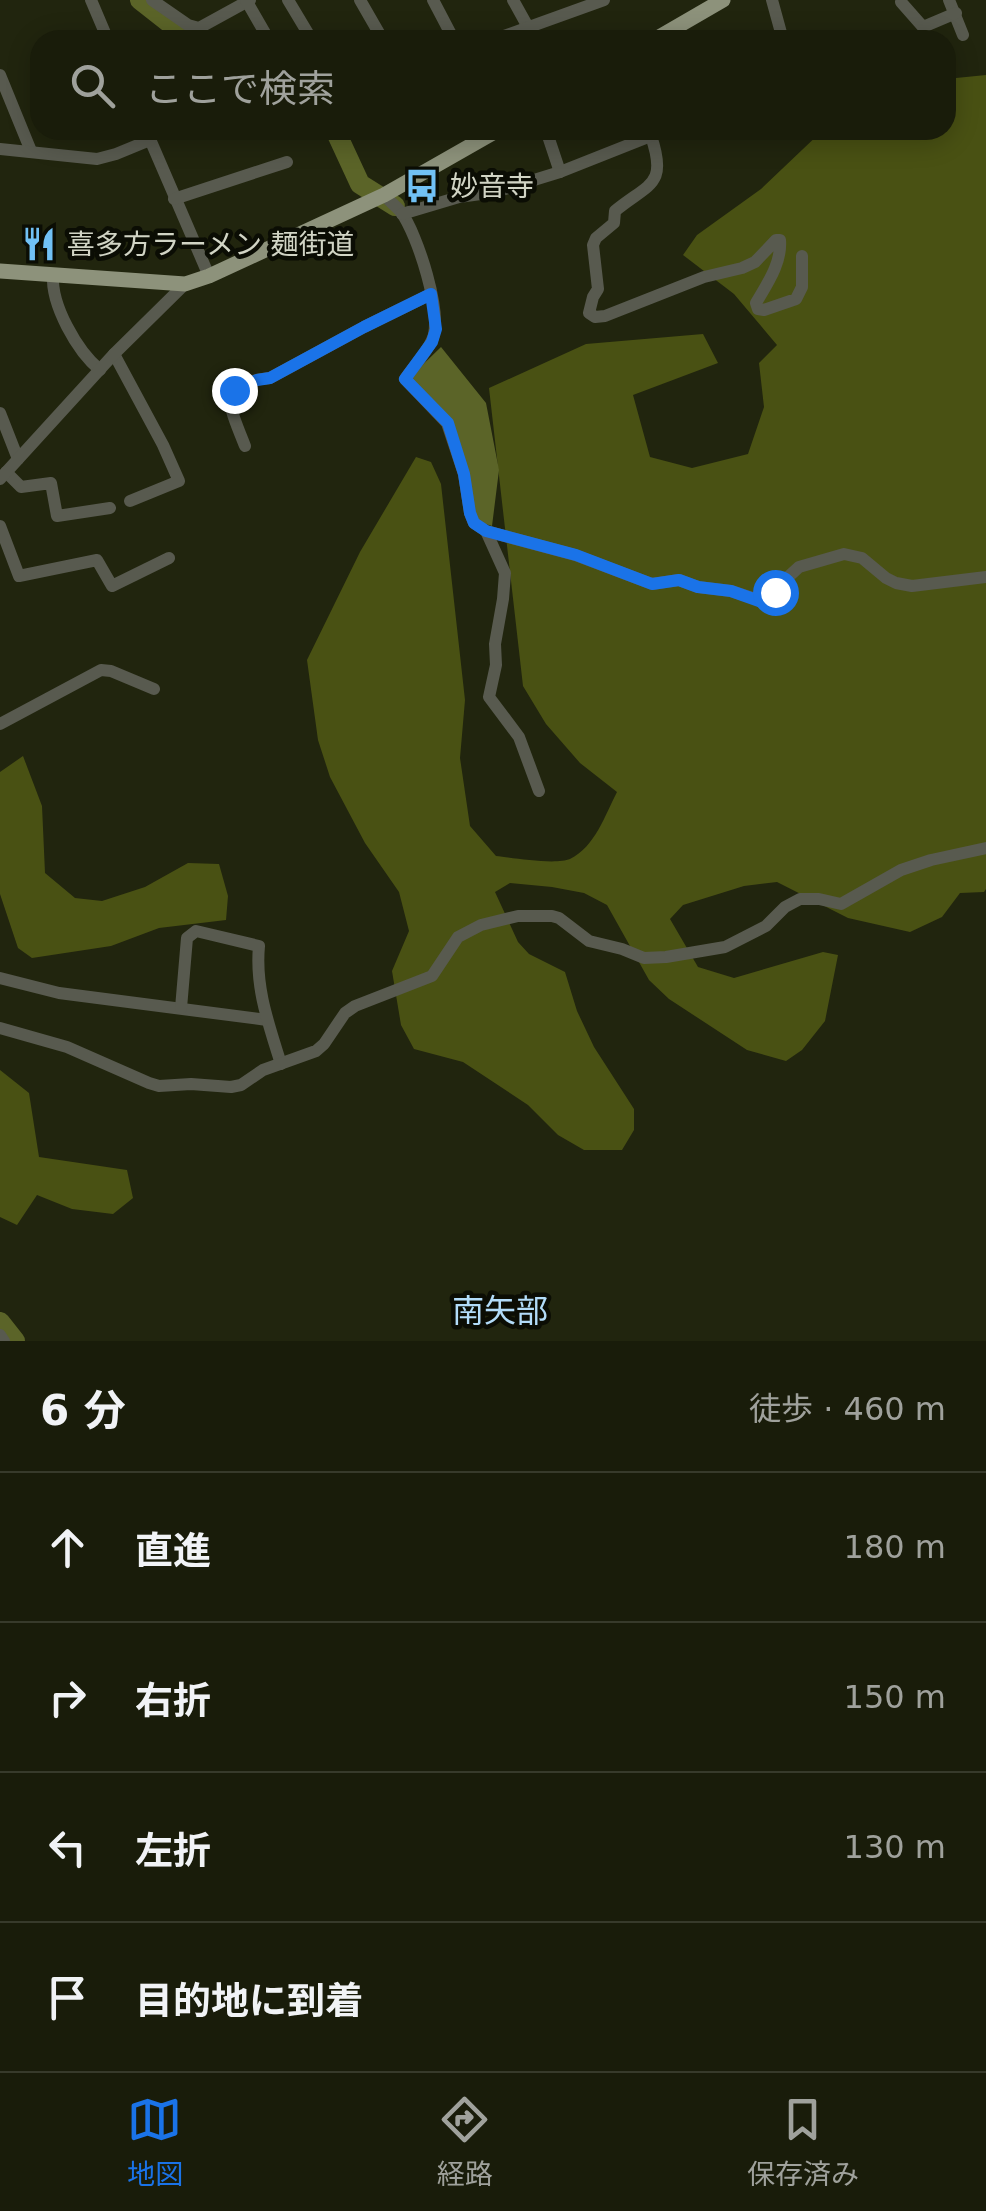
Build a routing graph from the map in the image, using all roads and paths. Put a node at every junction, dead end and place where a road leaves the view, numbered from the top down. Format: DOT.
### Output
graph roads {
  1 [pos="91,0"];
  2 [pos="152,0"];
  3 [pos="247,0"];
  4 [pos="288,0"];
  5 [pos="360,0"];
  6 [pos="433,0"];
  7 [pos="513,0"];
  8 [pos="722,0"];
  9 [pos="772,0"];
  10 [pos="597,1"];
  11 [pos="902,2"];
  12 [pos="952,7"];
  13 [pos="528,27"];
  14 [pos="104,30"];
  15 [pos="264,30"];
  16 [pos="306,30"];
  17 [pos="377,30"];
  18 [pos="449,30"];
  19 [pos="520,30"];
  20 [pos="671,30"];
  21 [pos="780,30"];
  22 [pos="963,35"];
  23 [pos="0,75"];
  24 [pos="140,140"];
  25 [pos="150,140"];
  26 [pos="480,140"];
  27 [pos="549,140"];
  28 [pos="642,140"];
  29 [pos="653,140"];
  30 [pos="0,149"];
  31 [pos="32,151"];
  32 [pos="287,162"];
  33 [pos="560,172"];
  34 [pos="384,195"];
  35 [pos="174,199"];
  36 [pos="402,214"];
  37 [pos="802,256"];
  38 [pos="0,271"];
  39 [pos="53,274"];
  40 [pos="209,276"];
  41 [pos="185,284"];
  42 [pos="431,294"];
  43 [pos="114,354"];
  44 [pos="100,370"];
  45 [pos="0,414"];
  46 [pos="246,446"];
  47 [pos="18,459"];
  48 [pos="3,475"];
  49 [pos="130,501"];
  50 [pos="110,508"];
  51 [pos="0,526"];
  52 [pos="486,531"];
  53 [pos="169,558"];
  54 [pos="986,577"];
  55 [pos="154,689"];
  56 [pos="0,724"];
  57 [pos="539,791"];
  58 [pos="986,848"];
  59 [pos="0,978"];
  60 [pos="181,1008"];
  61 [pos="267,1020"];
  62 [pos="0,1028"];
  63 [pos="281,1064"];
  1 -- 14 [label="street"];
  2 -- 3 [label="street"];
  3 -- 15 [label="street"];
  4 -- 16 [label="street"];
  5 -- 17 [label="street"];
  6 -- 18 [label="street"];
  7 -- 13 [label="street"];
  8 -- 20 [label="main road"];
  9 -- 21 [label="street"];
  10 -- 13 [label="street"];
  11 -- 12 [label="street"];
  12 -- 22 [label="street"];
  13 -- 19 [label="street"];
  23 -- 31 [label="street"];
  24 -- 31 [label="street"];
  25 -- 35 [label="street"];
  26 -- 34 [label="main road"];
  27 -- 33 [label="street"];
  28 -- 33 [label="street"];
  29 -- 37 [label="street"];
  30 -- 31 [label="street"];
  32 -- 35 [label="street"];
  33 -- 36 [label="street"];
  34 -- 36 [label="street"];
  34 -- 40 [label="main road"];
  35 -- 40 [label="street"];
  36 -- 42 [label="street"];
  38 -- 39 [label="main road"];
  39 -- 41 [label="main road"];
  39 -- 44 [label="street"];
  40 -- 41 [label="main road"];
  41 -- 43 [label="street"];
  42 -- 46 [label="street"];
  42 -- 52 [label="street"];
  43 -- 44 [label="street"];
  43 -- 49 [label="street"];
  44 -- 47 [label="street"];
  45 -- 47 [label="street"];
  47 -- 48 [label="street"];
  48 -- 50 [label="street"];
  51 -- 53 [label="street"];
  52 -- 54 [label="street"];
  52 -- 57 [label="street"];
  55 -- 56 [label="street"];
  58 -- 63 [label="street"];
  59 -- 60 [label="street"];
  60 -- 61 [label="street"];
  60 -- 61 [label="street"];
  61 -- 63 [label="street"];
  62 -- 63 [label="street"];
}
